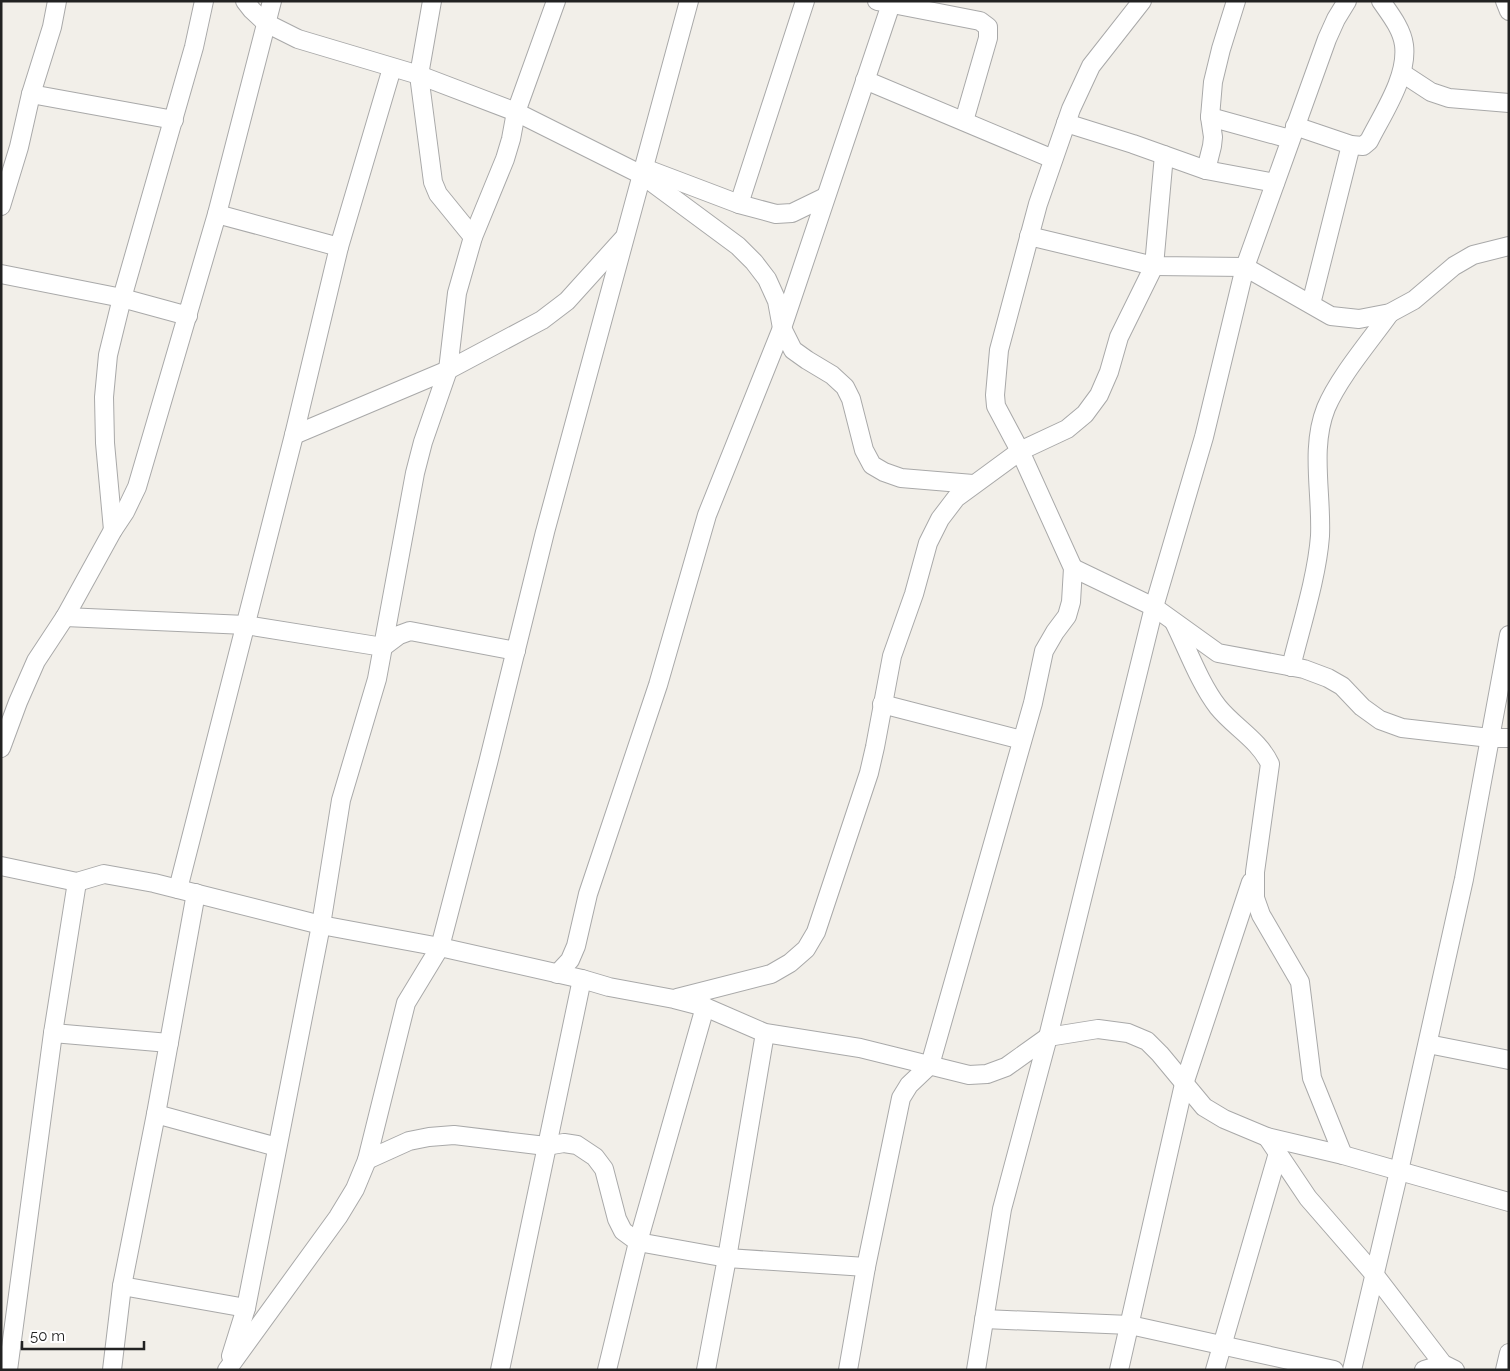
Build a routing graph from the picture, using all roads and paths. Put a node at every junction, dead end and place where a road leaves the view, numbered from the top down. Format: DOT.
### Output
graph roads {
  1 [pos="57,1"];
  2 [pos="204,1"];
  3 [pos="246,1"];
  4 [pos="272,1"];
  5 [pos="432,1"];
  6 [pos="556,1"];
  7 [pos="689,1"];
  8 [pos="805,1"];
  9 [pos="1142,1"];
  10 [pos="1236,1"];
  11 [pos="1347,1"];
  12 [pos="1381,1"];
  13 [pos="1505,1"];
  14 [pos="886,2"];
  15 [pos="1509,11"];
  16 [pos="266,23"];
  17 [pos="392,68"];
  18 [pos="1402,73"];
  19 [pos="419,76"];
  20 [pos="865,80"];
  21 [pos="31,94"];
  22 [pos="1509,103"];
  23 [pos="516,112"];
  24 [pos="1210,117"];
  25 [pos="174,120"];
  26 [pos="964,121"];
  27 [pos="1066,123"];
  28 [pos="1293,132"];
  29 [pos="1351,145"];
  30 [pos="1164,155"];
  31 [pos="1053,159"];
  32 [pos="1206,170"];
  33 [pos="643,171"];
  34 [pos="5,180"];
  35 [pos="1275,183"];
  36 [pos="826,197"];
  37 [pos="739,204"];
  38 [pos="1,206"];
  39 [pos="217,214"];
  40 [pos="625,236"];
  41 [pos="1029,236"];
  42 [pos="472,237"];
  43 [pos="1509,246"];
  44 [pos="339,248"];
  45 [pos="1154,266"];
  46 [pos="1245,267"];
  47 [pos="1,274"];
  48 [pos="122,298"];
  49 [pos="1311,304"];
  50 [pos="1390,313"];
  51 [pos="188,316"];
  52 [pos="782,328"];
  53 [pos="448,370"];
  54 [pos="294,435"];
  55 [pos="1020,450"];
  56 [pos="973,484"];
  57 [pos="113,530"];
  58 [pos="1072,568"];
  59 [pos="1154,607"];
  60 [pos="65,617"];
  61 [pos="1174,622"];
  62 [pos="246,625"];
  63 [pos="1509,635"];
  64 [pos="383,647"];
  65 [pos="516,651"];
  66 [pos="1291,666"];
  67 [pos="882,704"];
  68 [pos="1490,738"];
  69 [pos="1509,738"];
  70 [pos="1022,740"];
  71 [pos="1,748"];
  72 [pos="1,866"];
  73 [pos="1255,872"];
  74 [pos="77,882"];
  75 [pos="178,889"];
  76 [pos="196,893"];
  77 [pos="321,925"];
  78 [pos="440,947"];
  79 [pos="558,974"];
  80 [pos="582,979"];
  81 [pos="674,999"];
  82 [pos="705,1007"];
  83 [pos="53,1033"];
  84 [pos="766,1033"];
  85 [pos="1048,1036"];
  86 [pos="169,1043"];
  87 [pos="1428,1044"];
  88 [pos="1509,1060"];
  89 [pos="930,1065"];
  90 [pos="1184,1084"];
  91 [pos="156,1114"];
  92 [pos="1267,1137"];
  93 [pos="546,1146"];
  94 [pos="277,1147"];
  95 [pos="1278,1154"];
  96 [pos="1343,1155"];
  97 [pos="368,1160"];
  98 [pos="1399,1171"];
  99 [pos="1509,1202"];
  100 [pos="638,1242"];
  101 [pos="727,1258"];
  102 [pos="866,1266"];
  103 [pos="1374,1274"];
  104 [pos="122,1286"];
  105 [pos="246,1308"];
  106 [pos="984,1319"];
  107 [pos="1130,1325"];
  108 [pos="1223,1346"];
  109 [pos="1509,1353"];
  110 [pos="1449,1367"];
  111 [pos="8,1370"];
  112 [pos="112,1370"];
  113 [pos="227,1370"];
  114 [pos="500,1370"];
  115 [pos="607,1370"];
  116 [pos="706,1370"];
  117 [pos="848,1370"];
  118 [pos="976,1370"];
  119 [pos="1119,1370"];
  120 [pos="1215,1370"];
  121 [pos="1334,1370"];
  122 [pos="1352,1370"];
  123 [pos="1424,1370"];
  124 [pos="1505,1370"];
  1 -- 21 [label="street"];
  2 -- 25 [label="street"];
  3 -- 16 [label="street"];
  4 -- 16 [label="street"];
  5 -- 19 [label="street"];
  6 -- 23 [label="street"];
  7 -- 33 [label="street"];
  8 -- 37 [label="street"];
  9 -- 27 [label="street"];
  10 -- 24 [label="street"];
  11 -- 28 [label="street"];
  12 -- 18 [label="street"];
  13 -- 15 [label="street"];
  14 -- 20 [label="street"];
  14 -- 26 [label="street"];
  16 -- 17 [label="street"];
  16 -- 39 [label="street"];
  17 -- 19 [label="street"];
  17 -- 44 [label="street"];
  18 -- 22 [label="street"];
  18 -- 29 [label="street"];
  19 -- 23 [label="street"];
  19 -- 42 [label="street"];
  20 -- 26 [label="street"];
  20 -- 36 [label="street"];
  21 -- 25 [label="street"];
  21 -- 34 [label="street"];
  23 -- 33 [label="street"];
  23 -- 42 [label="street"];
  24 -- 28 [label="street"];
  24 -- 32 [label="street"];
  25 -- 48 [label="street"];
  26 -- 31 [label="street"];
  27 -- 30 [label="street"];
  27 -- 31 [label="street"];
  28 -- 29 [label="street"];
  28 -- 35 [label="street"];
  29 -- 49 [label="street"];
  30 -- 32 [label="street"];
  30 -- 45 [label="street"];
  31 -- 41 [label="street"];
  32 -- 35 [label="street"];
  33 -- 37 [label="street"];
  33 -- 40 [label="street"];
  33 -- 52 [label="street"];
  34 -- 38 [label="street"];
  35 -- 46 [label="street"];
  36 -- 37 [label="street"];
  36 -- 52 [label="street"];
  39 -- 44 [label="street"];
  39 -- 51 [label="street"];
  40 -- 53 [label="street"];
  40 -- 65 [label="street"];
  41 -- 45 [label="street"];
  41 -- 55 [label="street"];
  42 -- 53 [label="street"];
  43 -- 50 [label="street"];
  44 -- 54 [label="street"];
  45 -- 46 [label="street"];
  45 -- 55 [label="street"];
  46 -- 49 [label="street"];
  46 -- 59 [label="street"];
  47 -- 48 [label="street"];
  48 -- 51 [label="street"];
  48 -- 57 [label="street"];
  49 -- 50 [label="street"];
  50 -- 66 [label="street"];
  51 -- 57 [label="street"];
  52 -- 56 [label="street"];
  52 -- 79 [label="street"];
  53 -- 54 [label="street"];
  53 -- 64 [label="street"];
  54 -- 62 [label="street"];
  55 -- 56 [label="street"];
  55 -- 58 [label="street"];
  56 -- 67 [label="street"];
  57 -- 60 [label="street"];
  58 -- 59 [label="street"];
  58 -- 70 [label="street"];
  59 -- 61 [label="street"];
  59 -- 85 [label="street"];
  60 -- 62 [label="street"];
  60 -- 71 [label="street"];
  61 -- 66 [label="street"];
  61 -- 73 [label="street"];
  62 -- 64 [label="street"];
  62 -- 75 [label="street"];
  63 -- 68 [label="street"];
  64 -- 65 [label="street"];
  64 -- 77 [label="street"];
  65 -- 78 [label="street"];
  66 -- 68 [label="street"];
  67 -- 70 [label="street"];
  67 -- 81 [label="street"];
  68 -- 69 [label="street"];
  68 -- 87 [label="street"];
  70 -- 89 [label="street"];
  72 -- 74 [label="street"];
  73 -- 90 [label="street"];
  73 -- 96 [label="street"];
  74 -- 75 [label="street"];
  74 -- 83 [label="street"];
  75 -- 76 [label="street"];
  76 -- 77 [label="street"];
  76 -- 86 [label="street"];
  77 -- 78 [label="street"];
  77 -- 94 [label="street"];
  78 -- 79 [label="street"];
  78 -- 97 [label="street"];
  79 -- 80 [label="street"];
  80 -- 81 [label="street"];
  80 -- 93 [label="street"];
  81 -- 82 [label="street"];
  82 -- 84 [label="street"];
  82 -- 100 [label="street"];
  83 -- 86 [label="street"];
  83 -- 111 [label="street"];
  84 -- 89 [label="street"];
  84 -- 101 [label="street"];
  85 -- 89 [label="street"];
  85 -- 90 [label="street"];
  85 -- 106 [label="street"];
  86 -- 91 [label="street"];
  87 -- 88 [label="street"];
  87 -- 98 [label="street"];
  89 -- 102 [label="street"];
  90 -- 92 [label="street"];
  90 -- 107 [label="street"];
  91 -- 94 [label="street"];
  91 -- 104 [label="street"];
  92 -- 95 [label="street"];
  92 -- 96 [label="street"];
  93 -- 97 [label="street"];
  93 -- 100 [label="street"];
  93 -- 114 [label="street"];
  94 -- 105 [label="street"];
  95 -- 103 [label="street"];
  95 -- 108 [label="street"];
  96 -- 98 [label="street"];
  97 -- 113 [label="street"];
  98 -- 99 [label="street"];
  98 -- 103 [label="street"];
  100 -- 101 [label="street"];
  100 -- 115 [label="street"];
  101 -- 102 [label="street"];
  101 -- 116 [label="street"];
  102 -- 117 [label="street"];
  103 -- 110 [label="street"];
  103 -- 122 [label="street"];
  104 -- 105 [label="street"];
  104 -- 112 [label="street"];
  105 -- 113 [label="street"];
  106 -- 107 [label="street"];
  106 -- 118 [label="street"];
  107 -- 108 [label="street"];
  107 -- 119 [label="street"];
  108 -- 120 [label="street"];
  108 -- 121 [label="street"];
  109 -- 124 [label="street"];
  110 -- 123 [label="street"];
}
